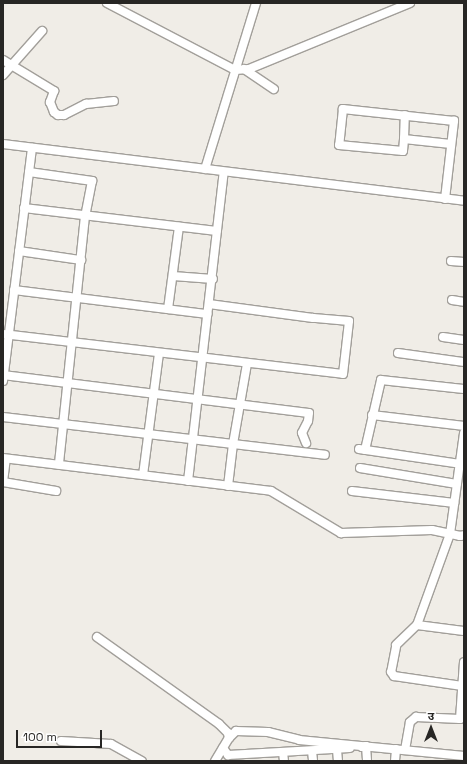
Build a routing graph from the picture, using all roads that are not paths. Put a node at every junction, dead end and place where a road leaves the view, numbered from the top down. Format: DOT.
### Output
graph roads {
  1 [pos="107,3"];
  2 [pos="256,3"];
  3 [pos="410,3"];
  4 [pos="42,31"];
  5 [pos="3,60"];
  6 [pos="12,65"];
  7 [pos="239,69"];
  8 [pos="3,75"];
  9 [pos="274,89"];
  10 [pos="114,101"];
  11 [pos="405,115"];
  12 [pos="404,139"];
  13 [pos="3,144"];
  14 [pos="451,144"];
  15 [pos="32,148"];
  16 [pos="205,169"];
  17 [pos="29,172"];
  18 [pos="224,172"];
  19 [pos="446,199"];
  20 [pos="464,201"];
  21 [pos="24,208"];
  22 [pos="85,216"];
  23 [pos="179,228"];
  24 [pos="217,231"];
  25 [pos="19,251"];
  26 [pos="81,260"];
  27 [pos="451,261"];
  28 [pos="464,262"];
  29 [pos="173,276"];
  30 [pos="213,279"];
  31 [pos="14,290"];
  32 [pos="77,297"];
  33 [pos="452,300"];
  34 [pos="464,302"];
  35 [pos="209,304"];
  36 [pos="168,309"];
  37 [pos="208,314"];
  38 [pos="6,334"];
  39 [pos="443,337"];
  40 [pos="464,340"];
  41 [pos="72,343"];
  42 [pos="158,353"];
  43 [pos="398,353"];
  44 [pos="203,357"];
  45 [pos="464,362"];
  46 [pos="247,364"];
  47 [pos="3,377"];
  48 [pos="68,383"];
  49 [pos="464,389"];
  50 [pos="153,395"];
  51 [pos="197,399"];
  52 [pos="240,406"];
  53 [pos="372,415"];
  54 [pos="3,417"];
  55 [pos="64,424"];
  56 [pos="464,426"];
  57 [pos="464,433"];
  58 [pos="149,434"];
  59 [pos="193,439"];
  60 [pos="306,443"];
  61 [pos="233,444"];
  62 [pos="325,455"];
  63 [pos="5,458"];
  64 [pos="460,464"];
  65 [pos="59,465"];
  66 [pos="360,468"];
  67 [pos="143,475"];
  68 [pos="188,481"];
  69 [pos="3,482"];
  70 [pos="457,484"];
  71 [pos="228,486"];
  72 [pos="56,491"];
  73 [pos="352,491"];
  74 [pos="454,503"];
  75 [pos="450,534"];
  76 [pos="464,535"];
  77 [pos="417,625"];
  78 [pos="464,631"];
  79 [pos="97,637"];
  80 [pos="464,662"];
  81 [pos="462,686"];
  82 [pos="462,719"];
  83 [pos="229,738"];
  84 [pos="61,741"];
  85 [pos="366,746"];
  86 [pos="223,748"];
  87 [pos="396,749"];
  88 [pos="337,750"];
  89 [pos="405,750"];
  90 [pos="312,751"];
  91 [pos="283,752"];
  92 [pos="464,756"];
  93 [pos="142,761"];
  94 [pos="215,761"];
  95 [pos="284,761"];
  96 [pos="313,761"];
  97 [pos="338,761"];
  98 [pos="367,761"];
  99 [pos="395,761"];
  1 -- 7 [label="street"];
  2 -- 7 [label="street"];
  3 -- 7 [label="street"];
  4 -- 6 [label="street"];
  5 -- 6 [label="street"];
  6 -- 8 [label="street"];
  6 -- 10 [label="street"];
  7 -- 9 [label="street"];
  7 -- 16 [label="street"];
  11 -- 12 [label="street"];
  11 -- 12 [label="street"];
  11 -- 14 [label="street"];
  12 -- 14 [label="street"];
  13 -- 15 [label="street"];
  14 -- 19 [label="street"];
  15 -- 16 [label="street"];
  15 -- 17 [label="street"];
  16 -- 18 [label="street"];
  17 -- 21 [label="street"];
  17 -- 22 [label="street"];
  18 -- 19 [label="street"];
  18 -- 24 [label="street"];
  19 -- 20 [label="street"];
  21 -- 22 [label="street"];
  21 -- 25 [label="street"];
  22 -- 23 [label="street"];
  22 -- 26 [label="street"];
  23 -- 24 [label="street"];
  23 -- 29 [label="street"];
  24 -- 30 [label="street"];
  25 -- 26 [label="street"];
  25 -- 31 [label="street"];
  26 -- 32 [label="street"];
  27 -- 28 [label="street"];
  29 -- 30 [label="street"];
  29 -- 36 [label="street"];
  30 -- 35 [label="street"];
  31 -- 32 [label="street"];
  31 -- 38 [label="street"];
  32 -- 36 [label="street"];
  32 -- 41 [label="street"];
  33 -- 34 [label="street"];
  35 -- 37 [label="street"];
  35 -- 46 [label="street"];
  36 -- 37 [label="street"];
  37 -- 44 [label="street"];
  38 -- 41 [label="street"];
  38 -- 47 [label="street"];
  39 -- 40 [label="street"];
  41 -- 42 [label="street"];
  41 -- 48 [label="street"];
  42 -- 44 [label="street"];
  42 -- 50 [label="street"];
  43 -- 45 [label="street"];
  44 -- 46 [label="street"];
  44 -- 51 [label="street"];
  46 -- 52 [label="street"];
  47 -- 48 [label="street"];
  48 -- 50 [label="street"];
  48 -- 55 [label="street"];
  49 -- 53 [label="street"];
  50 -- 51 [label="street"];
  50 -- 58 [label="street"];
  51 -- 52 [label="street"];
  51 -- 59 [label="street"];
  52 -- 60 [label="street"];
  52 -- 61 [label="street"];
  53 -- 56 [label="street"];
  53 -- 64 [label="street"];
  54 -- 55 [label="street"];
  55 -- 58 [label="street"];
  55 -- 65 [label="street"];
  57 -- 64 [label="street"];
  58 -- 59 [label="street"];
  58 -- 67 [label="street"];
  59 -- 61 [label="street"];
  59 -- 68 [label="street"];
  61 -- 62 [label="street"];
  61 -- 71 [label="street"];
  63 -- 65 [label="street"];
  63 -- 69 [label="street"];
  64 -- 70 [label="street"];
  65 -- 67 [label="street"];
  66 -- 70 [label="street"];
  67 -- 68 [label="street"];
  68 -- 71 [label="street"];
  69 -- 72 [label="street"];
  70 -- 74 [label="street"];
  71 -- 75 [label="street"];
  73 -- 74 [label="street"];
  74 -- 75 [label="street"];
  75 -- 76 [label="street"];
  75 -- 77 [label="street"];
  77 -- 78 [label="street"];
  77 -- 81 [label="street"];
  79 -- 83 [label="street"];
  80 -- 81 [label="street"];
  81 -- 82 [label="street"];
  82 -- 89 [label="street"];
  83 -- 85 [label="street"];
  83 -- 86 [label="street"];
  84 -- 93 [label="street"];
  85 -- 87 [label="street"];
  85 -- 88 [label="street"];
  85 -- 98 [label="street"];
  86 -- 91 [label="street"];
  86 -- 94 [label="street"];
  87 -- 89 [label="street"];
  87 -- 99 [label="street"];
  88 -- 90 [label="street"];
  88 -- 97 [label="street"];
  89 -- 92 [label="street"];
  90 -- 91 [label="street"];
  90 -- 96 [label="street"];
  91 -- 95 [label="street"];
}
